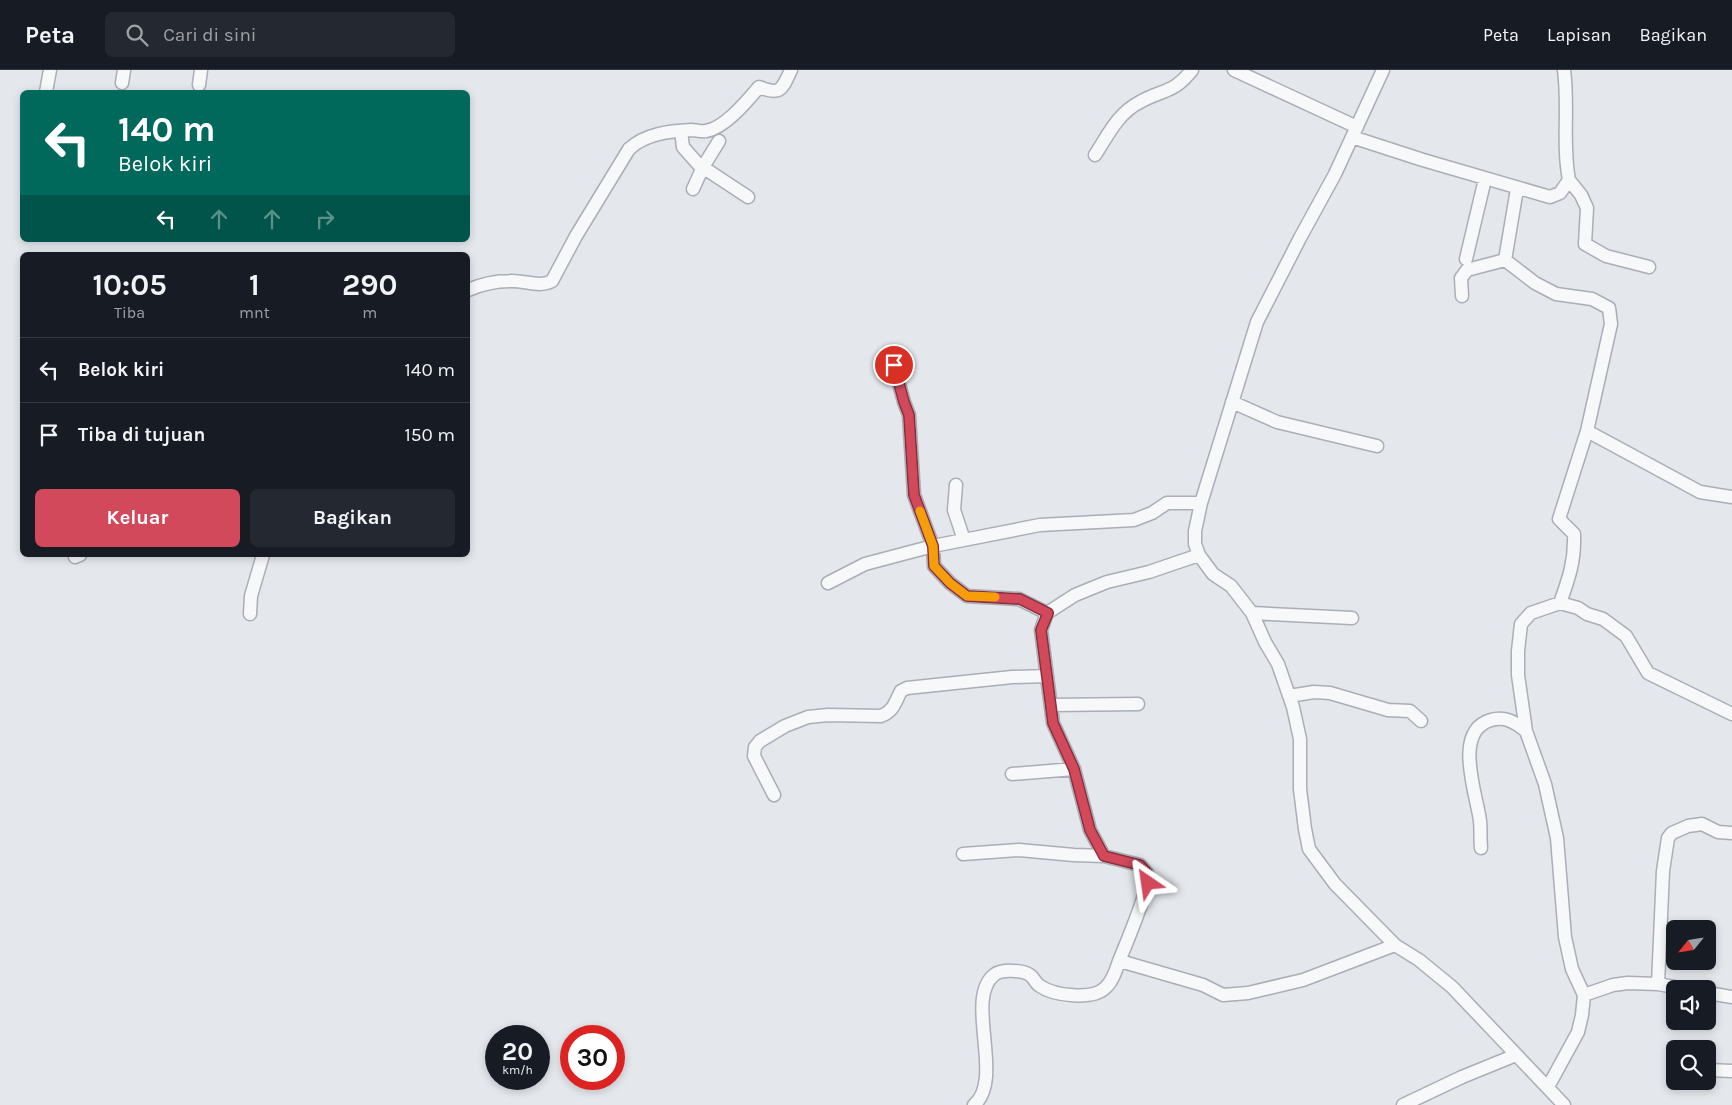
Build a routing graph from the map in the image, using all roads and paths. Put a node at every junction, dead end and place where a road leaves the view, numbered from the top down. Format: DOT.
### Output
graph roads {
  1 [pos="50,70"];
  2 [pos="201,70"];
  3 [pos="791,70"];
  4 [pos="1192,70"];
  5 [pos="1234,70"];
  6 [pos="1383,70"];
  7 [pos="1564,70"];
  8 [pos="199,85"];
  9 [pos="46,90"];
  10 [pos="680,132"];
  11 [pos="1354,132"];
  12 [pos="719,140"];
  13 [pos="1095,155"];
  14 [pos="703,167"];
  15 [pos="1485,179"];
  16 [pos="1569,180"];
  17 [pos="1517,188"];
  18 [pos="693,189"];
  19 [pos="748,196"];
  20 [pos="1466,259"];
  21 [pos="1504,260"];
  22 [pos="1649,267"];
  23 [pos="470,289"];
  24 [pos="1462,296"];
  25 [pos="894,365"];
  26 [pos="1232,402"];
  27 [pos="1587,431"];
  28 [pos="1377,446"];
  29 [pos="956,485"];
  30 [pos="1732,497"];
  31 [pos="1201,503"];
  32 [pos="964,540"];
  33 [pos="933,546"];
  34 [pos="1200,555"];
  35 [pos="262,557"];
  36 [pos="828,583"];
  37 [pos="1560,603"];
  38 [pos="1048,613"];
  39 [pos="1252,613"];
  40 [pos="250,614"];
  41 [pos="1352,618"];
  42 [pos="1047,676"];
  43 [pos="1289,696"];
  44 [pos="1138,704"];
  45 [pos="1051,705"];
  46 [pos="1732,714"];
  47 [pos="1422,721"];
  48 [pos="1526,731"];
  49 [pos="1074,769"];
  50 [pos="1012,774"];
  51 [pos="774,795"];
  52 [pos="1732,833"];
  53 [pos="1481,848"];
  54 [pos="962,854"];
  55 [pos="1104,856"];
  56 [pos="1395,945"];
  57 [pos="1120,961"];
  58 [pos="1658,984"];
  59 [pos="1666,986"];
  60 [pos="1716,994"];
  61 [pos="1584,995"];
  62 [pos="1732,997"];
  63 [pos="1516,1055"];
  64 [pos="1716,1070"];
  65 [pos="1732,1070"];
  66 [pos="1548,1087"];
  67 [pos="1417,1102"];
  68 [pos="974,1105"];
  69 [pos="1403,1105"];
  70 [pos="1564,1105"];
  1 -- 9 [label="street"];
  2 -- 8 [label="street"];
  3 -- 10 [label="street"];
  4 -- 13 [label="street"];
  5 -- 11 [label="street"];
  6 -- 11 [label="street"];
  7 -- 16 [label="street"];
  10 -- 14 [label="street"];
  10 -- 23 [label="street"];
  11 -- 15 [label="street"];
  11 -- 26 [label="street"];
  12 -- 14 [label="street"];
  14 -- 18 [label="street"];
  14 -- 19 [label="street"];
  15 -- 17 [label="street"];
  15 -- 20 [label="street"];
  16 -- 17 [label="street"];
  16 -- 22 [label="street"];
  17 -- 21 [label="street"];
  21 -- 24 [label="street"];
  21 -- 27 [label="street"];
  25 -- 33 [label="street"];
  26 -- 28 [label="street"];
  26 -- 31 [label="street"];
  27 -- 30 [label="street"];
  27 -- 37 [label="street"];
  29 -- 32 [label="street"];
  31 -- 32 [label="street"];
  31 -- 34 [label="street"];
  32 -- 33 [label="street"];
  33 -- 36 [label="street"];
  33 -- 38 [label="street"];
  34 -- 38 [label="street"];
  34 -- 39 [label="street"];
  35 -- 40 [label="street"];
  37 -- 46 [label="street"];
  37 -- 48 [label="street"];
  38 -- 42 [label="street"];
  39 -- 41 [label="street"];
  39 -- 43 [label="street"];
  42 -- 45 [label="street"];
  42 -- 51 [label="street"];
  43 -- 47 [label="street"];
  43 -- 56 [label="street"];
  44 -- 45 [label="street"];
  45 -- 49 [label="street"];
  48 -- 53 [label="street"];
  48 -- 61 [label="street"];
  49 -- 50 [label="street"];
  49 -- 55 [label="street"];
  52 -- 58 [label="street"];
  54 -- 55 [label="street"];
  55 -- 57 [label="street"];
  56 -- 57 [label="street"];
  56 -- 63 [label="street"];
  57 -- 68 [label="street"];
  58 -- 59 [label="street"];
  58 -- 61 [label="street"];
  60 -- 62 [label="street"];
  61 -- 66 [label="street"];
  63 -- 66 [label="street"];
  63 -- 67 [label="street"];
  64 -- 65 [label="street"];
  66 -- 70 [label="street"];
  67 -- 69 [label="street"];
}
